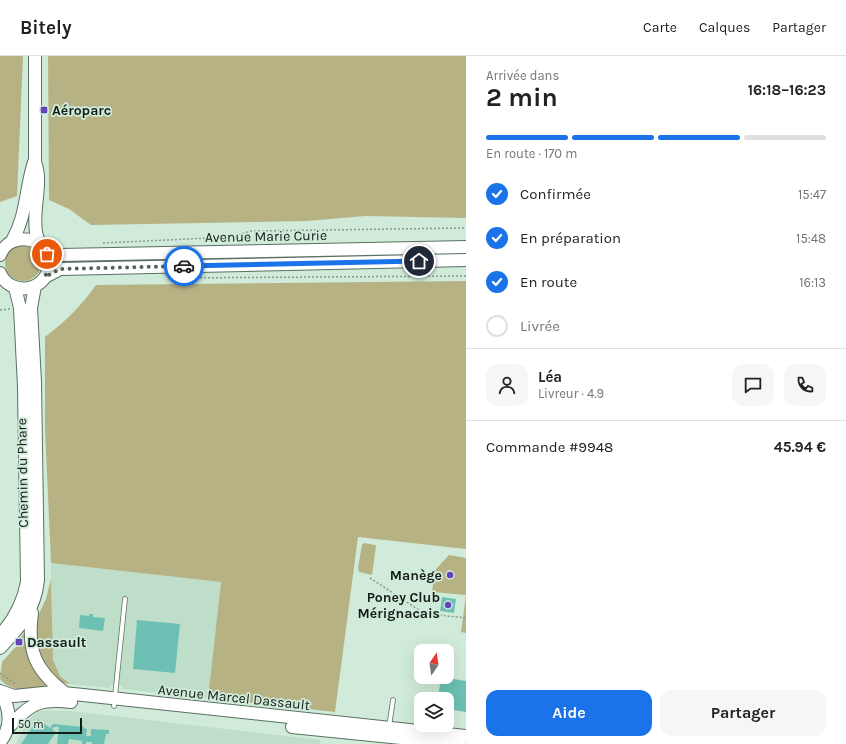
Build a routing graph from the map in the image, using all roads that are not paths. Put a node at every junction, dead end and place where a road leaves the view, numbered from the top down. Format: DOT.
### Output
graph roads {
  1 [pos="35,56"];
  2 [pos="35,161"];
  3 [pos="466,247"];
  4 [pos="4,248"];
  5 [pos="44,249"];
  6 [pos="466,260"];
  7 [pos="0,275"];
  8 [pos="45,277"];
  9 [pos="35,286"];
  10 [pos="15,287"];
  11 [pos="125,599"];
  12 [pos="32,608"];
  13 [pos="0,635"];
  14 [pos="0,648"];
  15 [pos="0,691"];
  16 [pos="65,693"];
  17 [pos="393,700"];
  18 [pos="114,702"];
  19 [pos="7,729"];
  20 [pos="389,729"];
  21 [pos="466,736"];
  22 [pos="0,742"];
  23 [pos="460,744"];
  1 -- 2 [label="main road"];
  2 -- 4 [label="main road"];
  2 -- 5 [label="main road"];
  3 -- 5 [label="main road, Avenue Marie Curie"];
  4 -- 5 [label="main road, Avenue Marie Curie"];
  5 -- 8 [label="main road"];
  6 -- 8 [label="main road, Avenue Marie Curie"];
  7 -- 10 [label="main road"];
  8 -- 9 [label="main road, Avenue Marie Curie"];
  9 -- 10 [label="main road"];
  9 -- 12 [label="main road, Chemin du Phare"];
  10 -- 13 [label="main road, Chemin du Phare"];
  11 -- 18 [label="lane"];
  12 -- 14 [label="main road, Chemin du Phare"];
  12 -- 16 [label="main road"];
  15 -- 16 [label="main road, Avenue Marcel Dassault"];
  15 -- 19 [label="main road"];
  16 -- 18 [label="main road, Avenue Marcel Dassault"];
  17 -- 20 [label="lane"];
  18 -- 19 [label="main road, Avenue Marcel Dassault"];
  18 -- 20 [label="main road, Avenue Marcel Dassault"];
  18 -- 23 [label="main road, Avenue Marcel Dassault"];
  19 -- 22 [label="main road"];
  20 -- 21 [label="main road, Avenue Marcel Dassault"];
}
